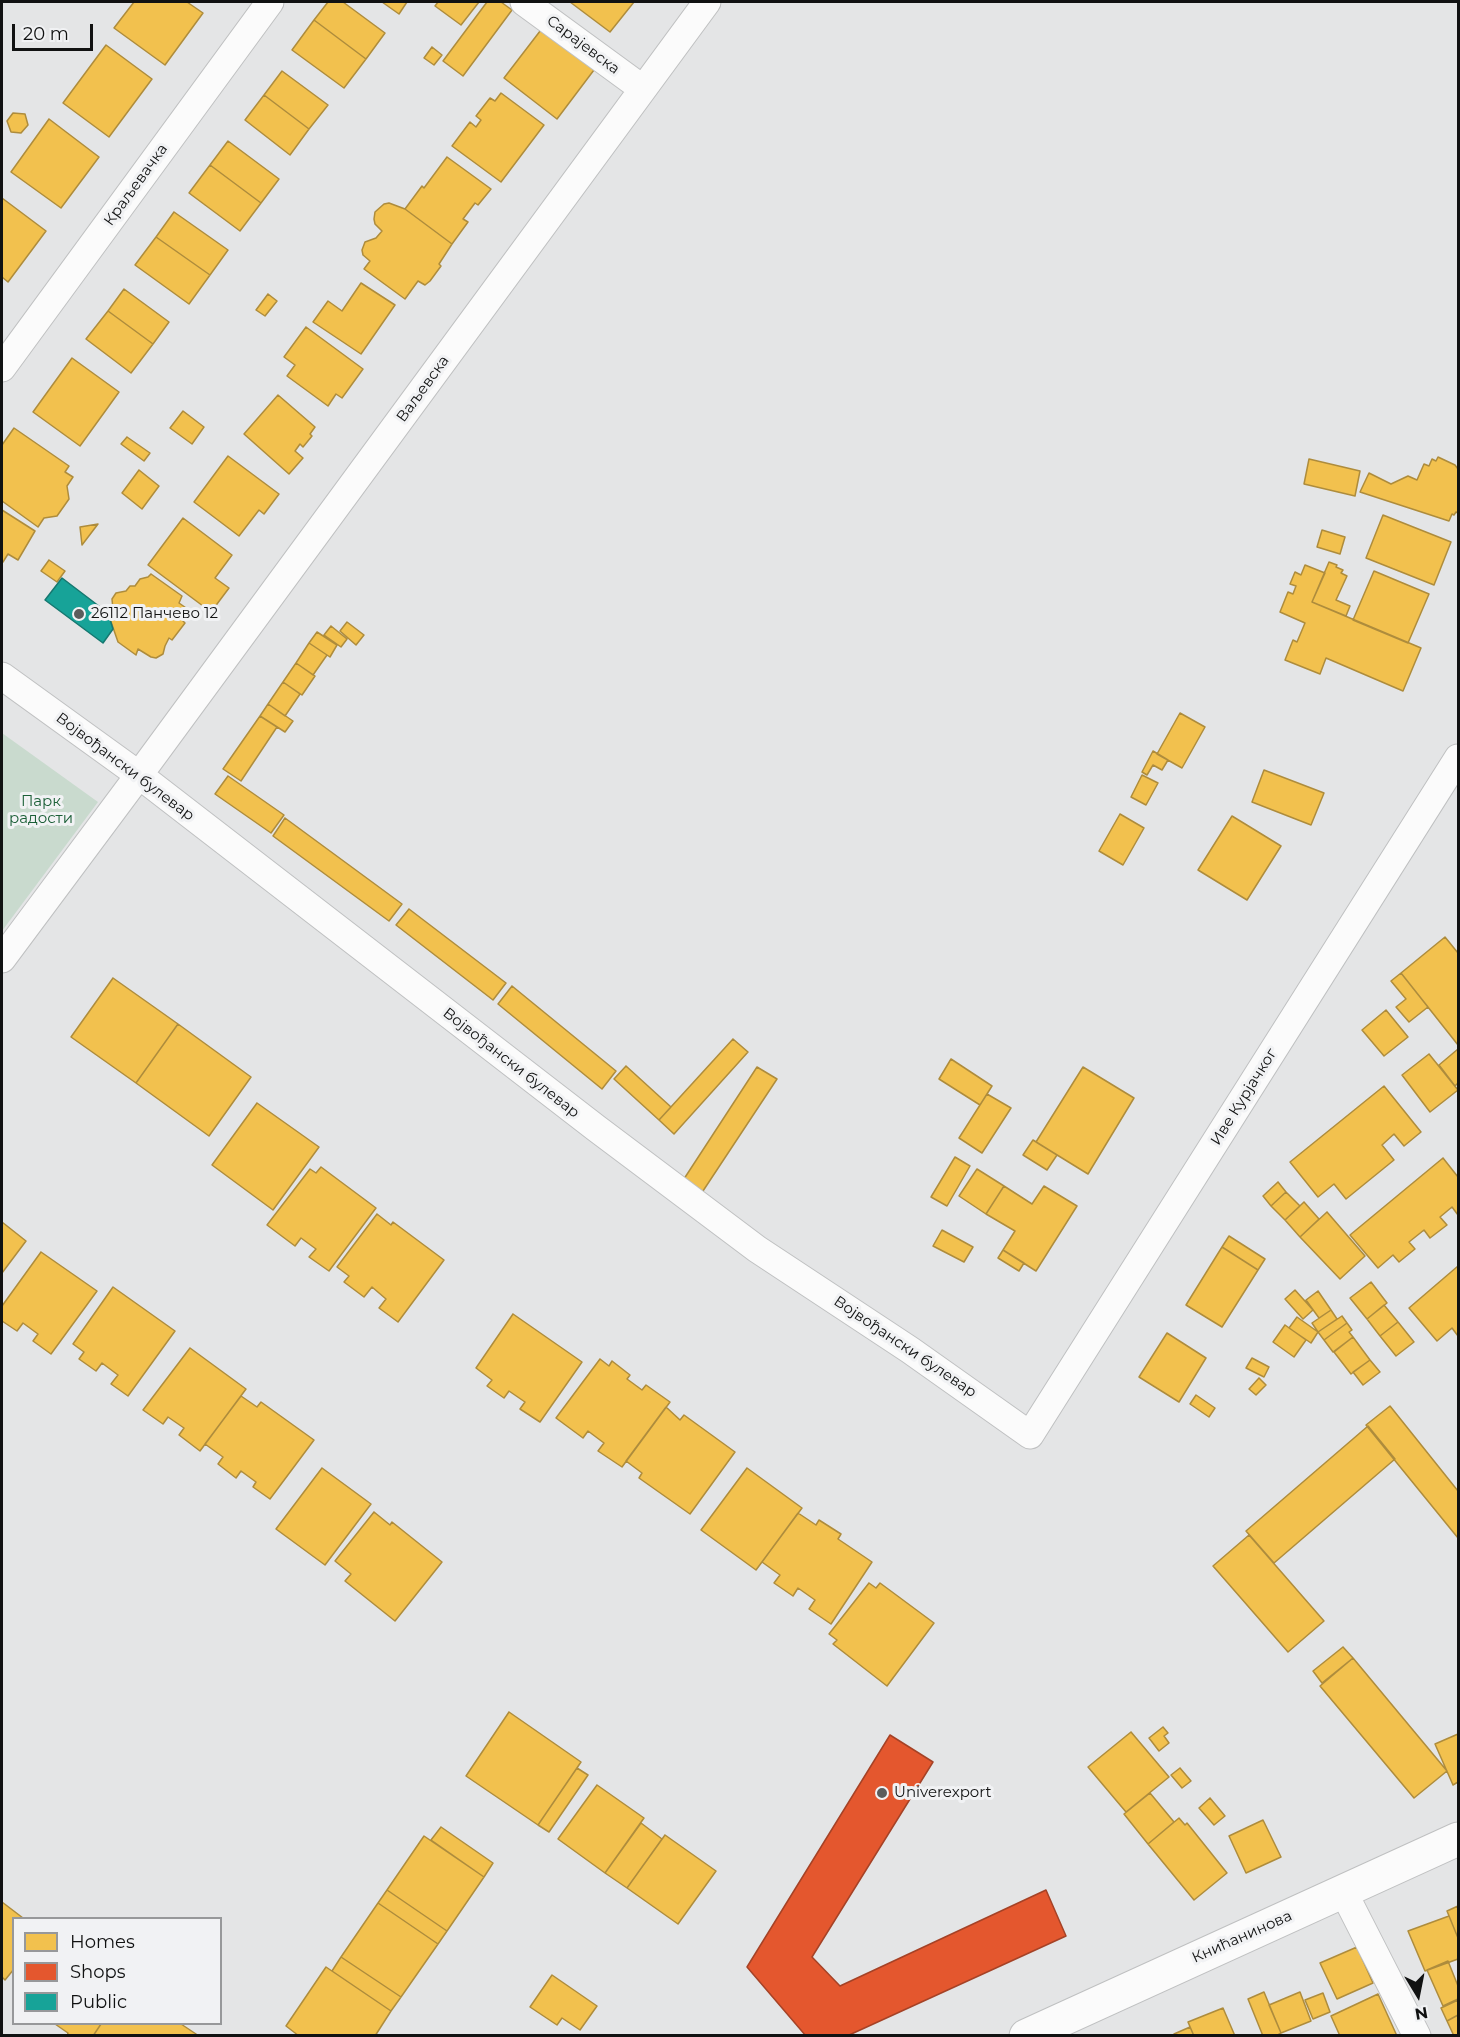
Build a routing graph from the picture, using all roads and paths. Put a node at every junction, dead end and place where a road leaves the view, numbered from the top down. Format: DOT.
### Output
graph roads {
  1 [pos="270,2"];
  2 [pos="524,2"];
  3 [pos="707,2"];
  4 [pos="643,89"];
  5 [pos="2,368"];
  6 [pos="2,676"];
  7 [pos="1458,758"];
  8 [pos="139,776"];
  9 [pos="2,958"];
  10 [pos="1030,1435"];
  11 [pos="1458,1839"];
  12 [pos="1343,1891"];
  13 [pos="1026,2036"];
  14 [pos="1417,2036"];
  1 -- 5 [label="street, Краљевачка"];
  2 -- 4 [label="street, Сарајевска"];
  3 -- 4 [label="street, Ваљевска"];
  4 -- 8 [label="street, Ваљевска"];
  6 -- 8 [label="street, Војвођански булевар"];
  7 -- 10 [label="street, Иве Курјачког"];
  8 -- 9 [label="street, Ваљевска"];
  8 -- 10 [label="street, Војвођански булевар"];
  11 -- 12 [label="main road, Книћанинова"];
  12 -- 13 [label="main road, Книћанинова"];
  12 -- 14 [label="street"];
}
